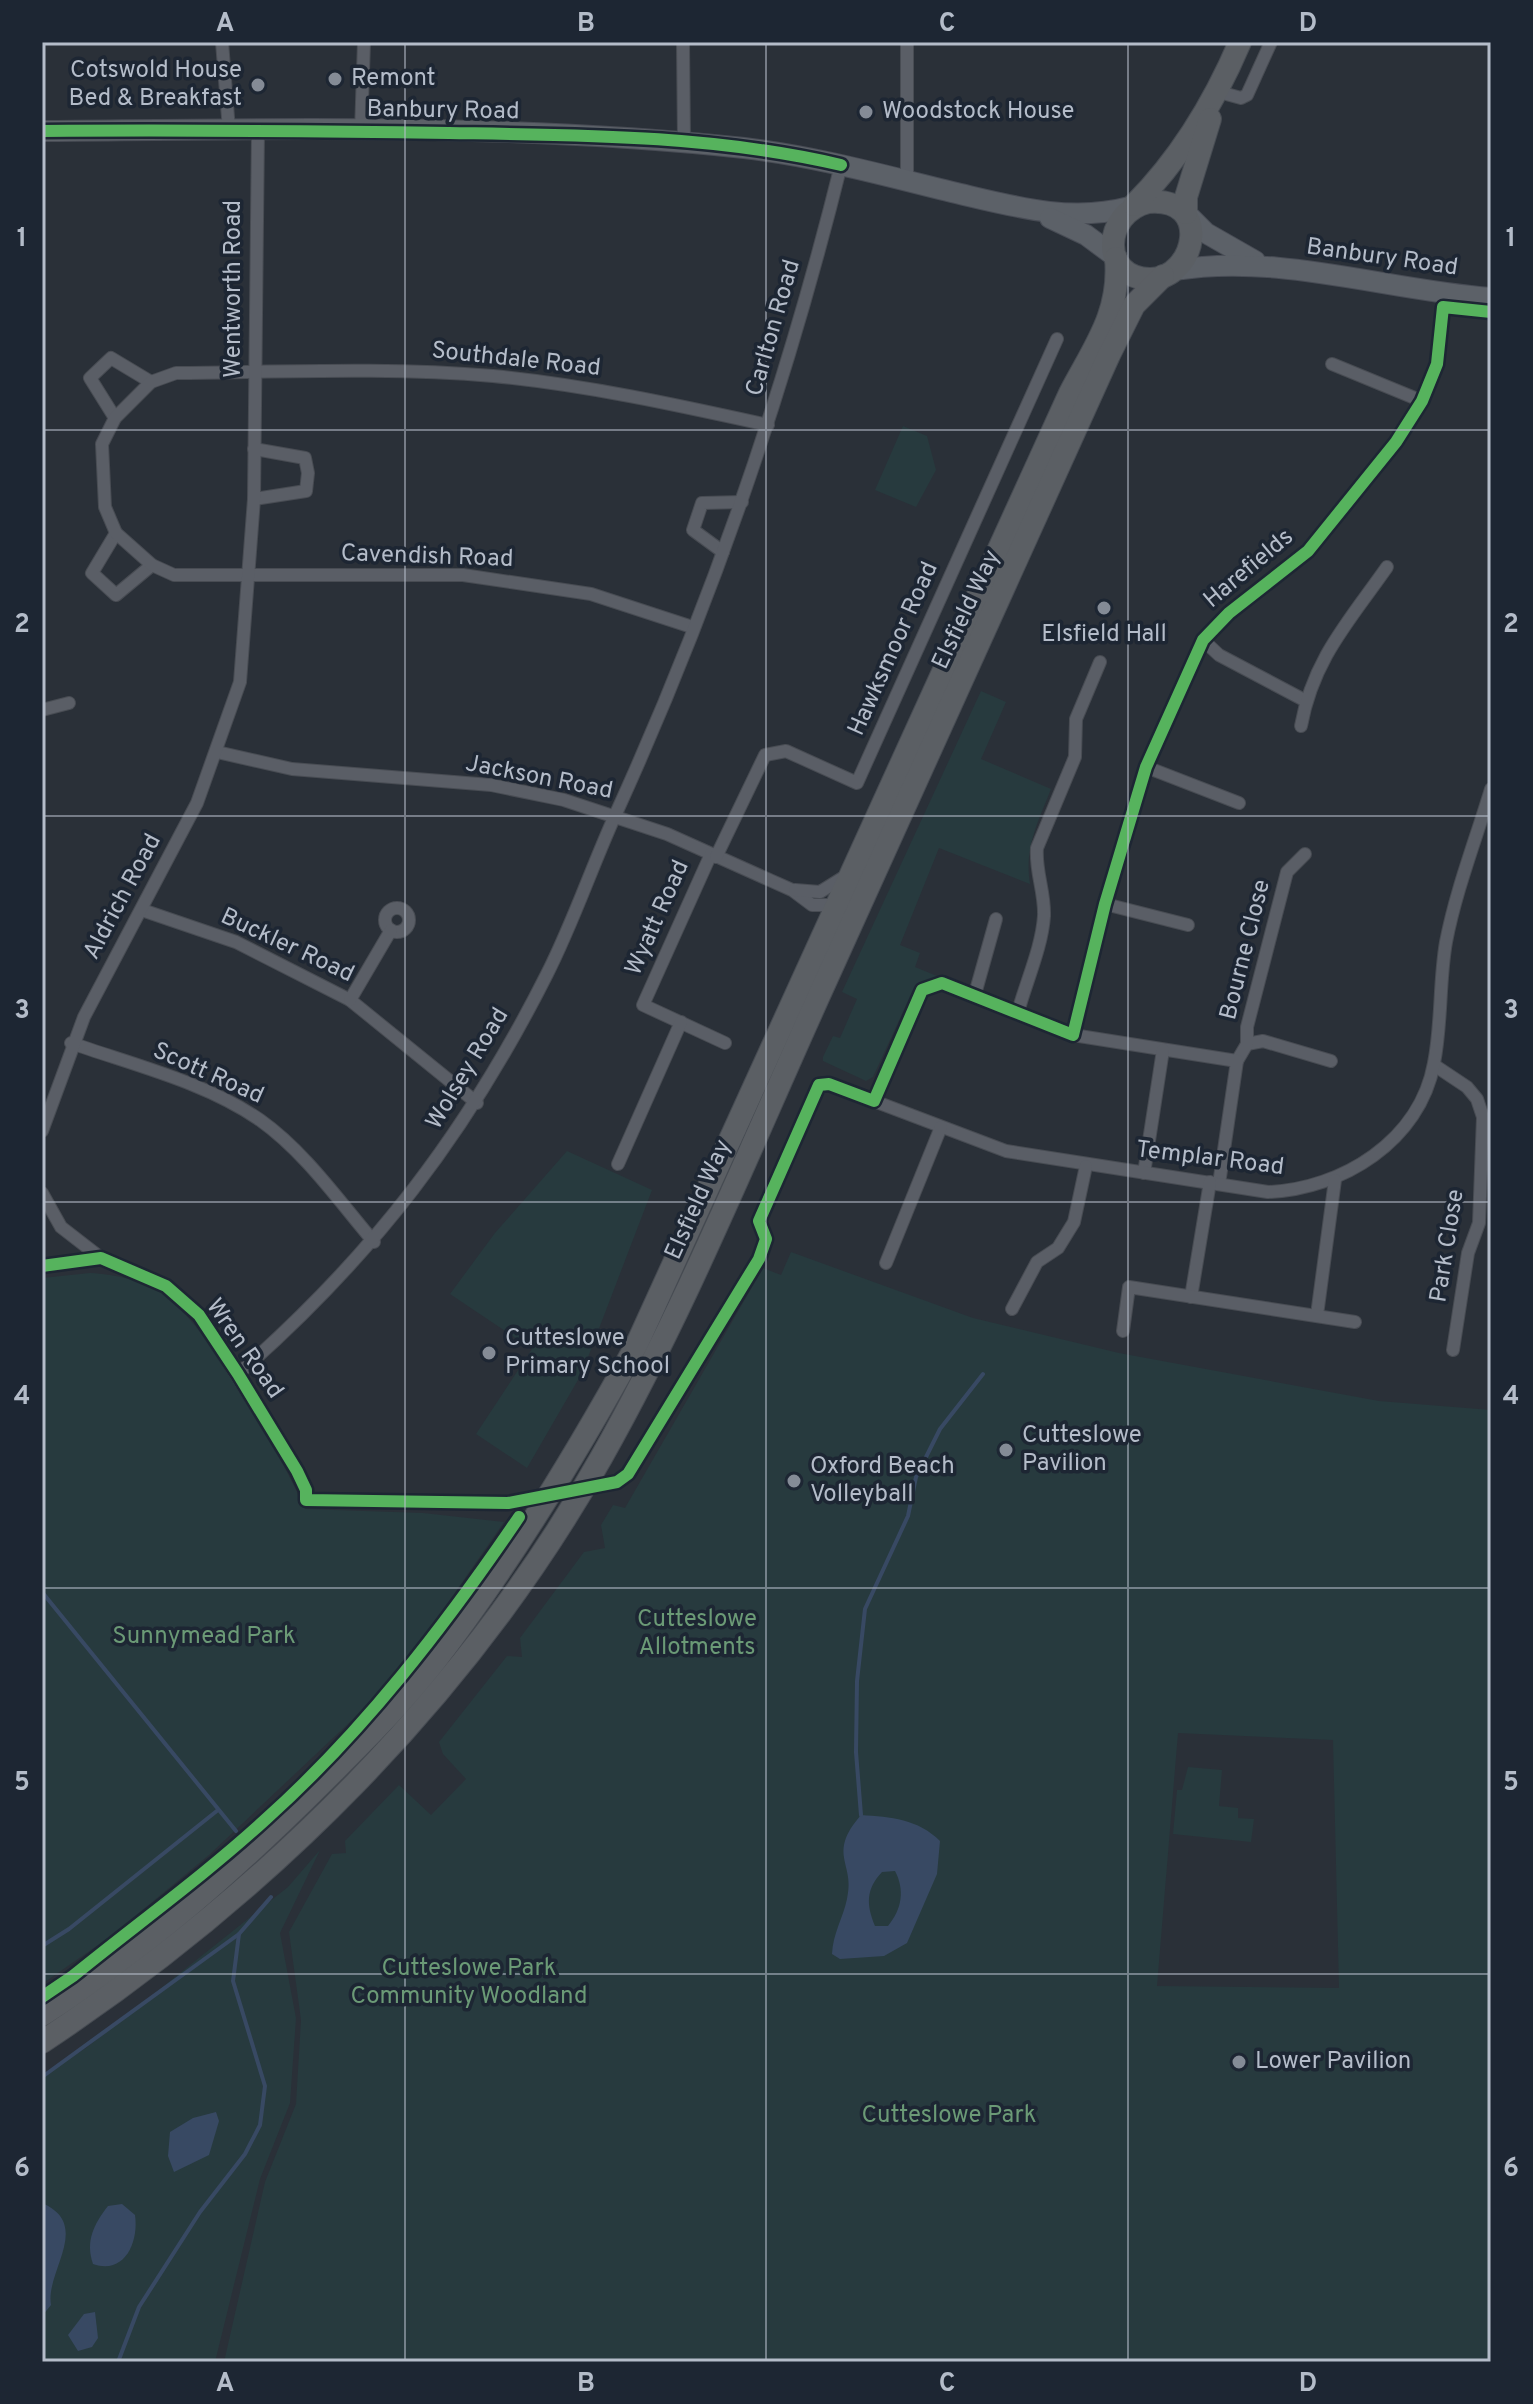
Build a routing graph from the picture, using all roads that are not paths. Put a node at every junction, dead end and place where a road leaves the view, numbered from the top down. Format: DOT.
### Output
graph roads {
  1 [pos="222,42"];
  2 [pos="364,42"];
  3 [pos="683,42"];
  4 [pos="907,42"];
  5 [pos="1240,42"];
  6 [pos="1271,42"];
  7 [pos="1218,95"];
  8 [pos="229,130"];
  9 [pos="258,130"];
  10 [pos="42,131"];
  11 [pos="361,132"];
  12 [pos="684,142"];
  13 [pos="841,165"];
  14 [pos="907,181"];
  15 [pos="1132,206"];
  16 [pos="1035,211"];
  17 [pos="1188,215"];
  18 [pos="1114,256"];
  19 [pos="1266,266"];
  20 [pos="1169,273"];
  21 [pos="1445,295"];
  22 [pos="1491,298"];
  23 [pos="1057,339"];
  24 [pos="1332,364"];
  25 [pos="255,372"];
  26 [pos="151,382"];
  27 [pos="1422,401"];
  28 [pos="115,418"];
  29 [pos="768,425"];
  30 [pos="254,449"];
  31 [pos="254,499"];
  32 [pos="742,502"];
  33 [pos="116,533"];
  34 [pos="723,552"];
  35 [pos="152,565"];
  36 [pos="1387,567"];
  37 [pos="249,576"];
  38 [pos="692,627"];
  39 [pos="1203,640"];
  40 [pos="1100,662"];
  41 [pos="240,682"];
  42 [pos="1306,701"];
  43 [pos="69,703"];
  44 [pos="42,710"];
  45 [pos="1301,726"];
  46 [pos="654,731"];
  47 [pos="217,752"];
  48 [pos="1146,767"];
  49 [pos="1491,789"];
  50 [pos="1239,803"];
  51 [pos="615,814"];
  52 [pos="1305,854"];
  53 [pos="714,856"];
  54 [pos="852,870"];
  55 [pos="792,890"];
  56 [pos="864,895"];
  57 [pos="1105,904"];
  58 [pos="835,905"];
  59 [pos="142,910"];
  60 [pos="996,919"];
  61 [pos="1188,925"];
  62 [pos="391,930"];
  63 [pos="975,994"];
  64 [pos="350,1000"];
  65 [pos="1018,1012"];
  66 [pos="681,1022"];
  67 [pos="1073,1035"];
  68 [pos="71,1043"];
  69 [pos="725,1043"];
  70 [pos="1247,1044"];
  71 [pos="1163,1050"];
  72 [pos="1237,1061"];
  73 [pos="1331,1061"];
  74 [pos="1434,1065"];
  75 [pos="874,1101"];
  76 [pos="477,1103"];
  77 [pos="941,1127"];
  78 [pos="42,1131"];
  79 [pos="1487,1150"];
  80 [pos="618,1164"];
  81 [pos="1086,1166"];
  82 [pos="1144,1173"];
  83 [pos="1335,1180"];
  84 [pos="1214,1183"];
  85 [pos="42,1193"];
  86 [pos="764,1233"];
  87 [pos="374,1242"];
  88 [pos="886,1263"];
  89 [pos="1191,1297"];
  90 [pos="1012,1309"];
  91 [pos="1317,1315"];
  92 [pos="1355,1322"];
  93 [pos="1123,1331"];
  94 [pos="1453,1350"];
  95 [pos="238,1374"];
  96 [pos="297,1471"];
  97 [pos="81,2003"];
  98 [pos="42,2015"];
  99 [pos="42,2042"];
  1 -- 8 [label="street"];
  2 -- 11 [label="street"];
  3 -- 12 [label="street"];
  4 -- 14 [label="street"];
  5 -- 7 [label="highway"];
  6 -- 7 [label="street"];
  7 -- 15 [label="highway"];
  7 -- 17 [label="highway"];
  8 -- 9 [label="main road, Banbury Road"];
  8 -- 10 [label="main road, Banbury Road"];
  9 -- 11 [label="main road, Banbury Road"];
  9 -- 25 [label="street, Wentworth Road"];
  11 -- 12 [label="main road, Banbury Road"];
  12 -- 13 [label="main road, Banbury Road"];
  13 -- 14 [label="main road, Banbury Road"];
  13 -- 29 [label="street, Carlton Road"];
  14 -- 16 [label="main road, Banbury Road"];
  15 -- 16 [label="main road, Banbury Road"];
  15 -- 17 [label="highway"];
  15 -- 18 [label="highway"];
  16 -- 18 [label="main road, Banbury Road"];
  17 -- 19 [label="main road, Banbury Road"];
  17 -- 20 [label="highway"];
  18 -- 20 [label="highway"];
  18 -- 54 [label="highway, Elsfield Way"];
  19 -- 20 [label="main road, Banbury Road"];
  19 -- 21 [label="main road, Banbury Road"];
  20 -- 56 [label="highway, Elsfield Way"];
  21 -- 22 [label="main road, Banbury Road"];
  21 -- 27 [label="street, Harefields"];
  23 -- 53 [label="street, Hawksmoor Road"];
  24 -- 27 [label="street"];
  25 -- 26 [label="street, Southdale Road"];
  25 -- 29 [label="street, Southdale Road"];
  25 -- 30 [label="street, Wentworth Road"];
  26 -- 28 [label="street"];
  26 -- 28 [label="street"];
  27 -- 39 [label="street, Harefields"];
  28 -- 33 [label="street"];
  29 -- 32 [label="street, Carlton Road"];
  30 -- 31 [label="street, Wentworth Road"];
  30 -- 31 [label="street"];
  31 -- 37 [label="street, Wentworth Road"];
  32 -- 34 [label="street, Carlton Road"];
  32 -- 34 [label="street"];
  33 -- 35 [label="street"];
  33 -- 35 [label="street"];
  34 -- 38 [label="street, Carlton Road"];
  35 -- 37 [label="street, Cavendish Road"];
  36 -- 42 [label="street"];
  37 -- 38 [label="street, Cavendish Road"];
  37 -- 41 [label="street, Wentworth Road"];
  38 -- 46 [label="street, Carlton Road"];
  39 -- 42 [label="street, Harefields"];
  39 -- 48 [label="street, Harefields"];
  40 -- 65 [label="street"];
  41 -- 47 [label="street, Aldrich Road"];
  42 -- 45 [label="street"];
  43 -- 44 [label="street"];
  46 -- 51 [label="street, Wolsey Road"];
  47 -- 51 [label="street, Jackson Road"];
  47 -- 59 [label="street, Aldrich Road"];
  48 -- 50 [label="street"];
  48 -- 57 [label="street, Harefields"];
  49 -- 74 [label="street, Templar Road"];
  51 -- 53 [label="street, Jackson Road"];
  51 -- 76 [label="street, Wolsey Road"];
  52 -- 70 [label="street, Bourne Close"];
  53 -- 55 [label="street, Jackson Road"];
  53 -- 66 [label="street, Wyatt Road"];
  54 -- 55 [label="street, Jackson Road"];
  54 -- 58 [label="highway, Elsfield Way"];
  55 -- 58 [label="street, Jackson Road"];
  56 -- 58 [label="street"];
  56 -- 97 [label="highway, Elsfield Way"];
  57 -- 61 [label="street"];
  57 -- 67 [label="street, Harefields"];
  58 -- 97 [label="highway, Elsfield Way"];
  59 -- 64 [label="street, Buckler Road"];
  59 -- 68 [label="street, Aldrich Road"];
  60 -- 63 [label="street"];
  62 -- 64 [label="street"];
  63 -- 65 [label="street"];
  63 -- 75 [label="street"];
  64 -- 76 [label="street, Buckler Road"];
  65 -- 67 [label="street"];
  66 -- 69 [label="street, Wyatt Road"];
  66 -- 80 [label="street"];
  67 -- 71 [label="street"];
  68 -- 78 [label="street, Aldrich Road"];
  68 -- 87 [label="street, Scott Road"];
  70 -- 72 [label="street, Bourne Close"];
  70 -- 73 [label="street"];
  71 -- 72 [label="street"];
  71 -- 82 [label="street"];
  72 -- 84 [label="street"];
  74 -- 79 [label="street, Park Close"];
  74 -- 83 [label="street, Templar Road"];
  75 -- 77 [label="street, Templar Road"];
  75 -- 86 [label="street, Templar Road"];
  76 -- 87 [label="street, Wolsey Road"];
  77 -- 81 [label="street, Templar Road"];
  77 -- 88 [label="street"];
  79 -- 94 [label="street, Park Close"];
  81 -- 82 [label="street, Templar Road"];
  81 -- 90 [label="street"];
  82 -- 84 [label="street, Templar Road"];
  83 -- 84 [label="street, Templar Road"];
  83 -- 91 [label="street"];
  84 -- 89 [label="street"];
  85 -- 95 [label="street, Wren Road"];
  87 -- 95 [label="street, Wolsey Road"];
  89 -- 91 [label="street"];
  89 -- 93 [label="street"];
  91 -- 92 [label="street"];
  95 -- 96 [label="street, Wren Road"];
  97 -- 98 [label="highway"];
  97 -- 99 [label="highway"];
}
